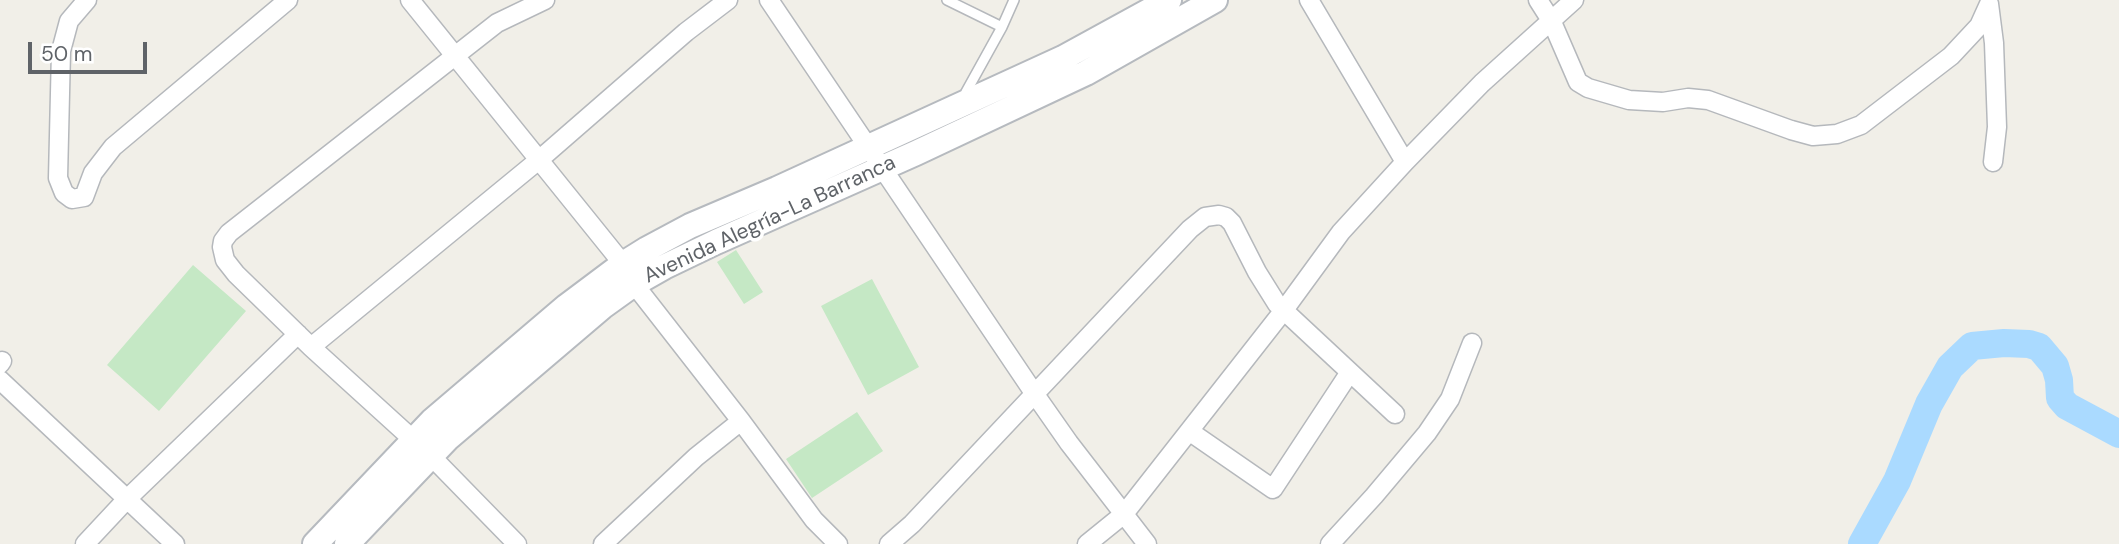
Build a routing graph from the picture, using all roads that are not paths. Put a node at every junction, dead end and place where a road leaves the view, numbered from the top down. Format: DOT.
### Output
graph roads {
  1 [pos="87,0"];
  2 [pos="288,0"];
  3 [pos="410,0"];
  4 [pos="545,0"];
  5 [pos="728,0"];
  6 [pos="769,0"];
  7 [pos="947,0"];
  8 [pos="1014,0"];
  9 [pos="1169,0"];
  10 [pos="1215,0"];
  11 [pos="1309,0"];
  12 [pos="1538,0"];
  13 [pos="1574,0"];
  14 [pos="1989,2"];
  15 [pos="1552,22"];
  16 [pos="1002,27"];
  17 [pos="455,56"];
  18 [pos="966,104"];
  19 [pos="876,157"];
  20 [pos="540,159"];
  21 [pos="1405,162"];
  22 [pos="1993,162"];
  23 [pos="628,274"];
  24 [pos="1284,310"];
  25 [pos="298,334"];
  26 [pos="1472,343"];
  27 [pos="311,347"];
  28 [pos="1350,372"];
  29 [pos="0,380"];
  30 [pos="1034,393"];
  31 [pos="1395,414"];
  32 [pos="741,421"];
  33 [pos="1189,431"];
  34 [pos="422,448"];
  35 [pos="127,499"];
  36 [pos="1124,514"];
  37 [pos="85,544"];
  38 [pos="175,544"];
  39 [pos="315,544"];
  40 [pos="347,544"];
  41 [pos="517,544"];
  42 [pos="603,544"];
  43 [pos="838,544"];
  44 [pos="889,544"];
  45 [pos="1087,544"];
  46 [pos="1147,544"];
  47 [pos="1330,544"];
  1 -- 2 [label="street"];
  3 -- 17 [label="street"];
  4 -- 17 [label="street"];
  5 -- 20 [label="street"];
  6 -- 19 [label="street"];
  7 -- 16 [label="lane"];
  8 -- 16 [label="lane"];
  9 -- 18 [label="main road, Avenida Alegría-La Barranca"];
  10 -- 19 [label="main road, Avenida Alegría-La Barranca"];
  11 -- 21 [label="street"];
  12 -- 15 [label="street"];
  13 -- 15 [label="street"];
  14 -- 15 [label="street"];
  14 -- 22 [label="street"];
  15 -- 21 [label="street"];
  16 -- 18 [label="lane"];
  17 -- 20 [label="street"];
  17 -- 25 [label="street"];
  18 -- 19 [label="main road, Avenida Alegría-La Barranca"];
  19 -- 23 [label="main road, Avenida Alegría-La Barranca"];
  19 -- 30 [label="street"];
  20 -- 23 [label="street"];
  20 -- 27 [label="street"];
  21 -- 24 [label="street"];
  23 -- 32 [label="street"];
  23 -- 34 [label="main road, Avenida Alegría-La Barranca"];
  24 -- 28 [label="street"];
  24 -- 30 [label="street"];
  24 -- 33 [label="street"];
  25 -- 27 [label="street"];
  25 -- 35 [label="street"];
  26 -- 47 [label="street"];
  27 -- 34 [label="street"];
  28 -- 31 [label="street"];
  28 -- 33 [label="street"];
  29 -- 35 [label="street"];
  30 -- 36 [label="street"];
  30 -- 44 [label="street"];
  32 -- 42 [label="street"];
  32 -- 43 [label="street"];
  33 -- 36 [label="street"];
  34 -- 39 [label="main road, Avenida Alegría-La Barranca"];
  34 -- 40 [label="main road, Avenida Alegría-La Barranca"];
  34 -- 41 [label="street"];
  35 -- 37 [label="street"];
  35 -- 38 [label="street"];
  36 -- 45 [label="street"];
  36 -- 46 [label="street"];
}
